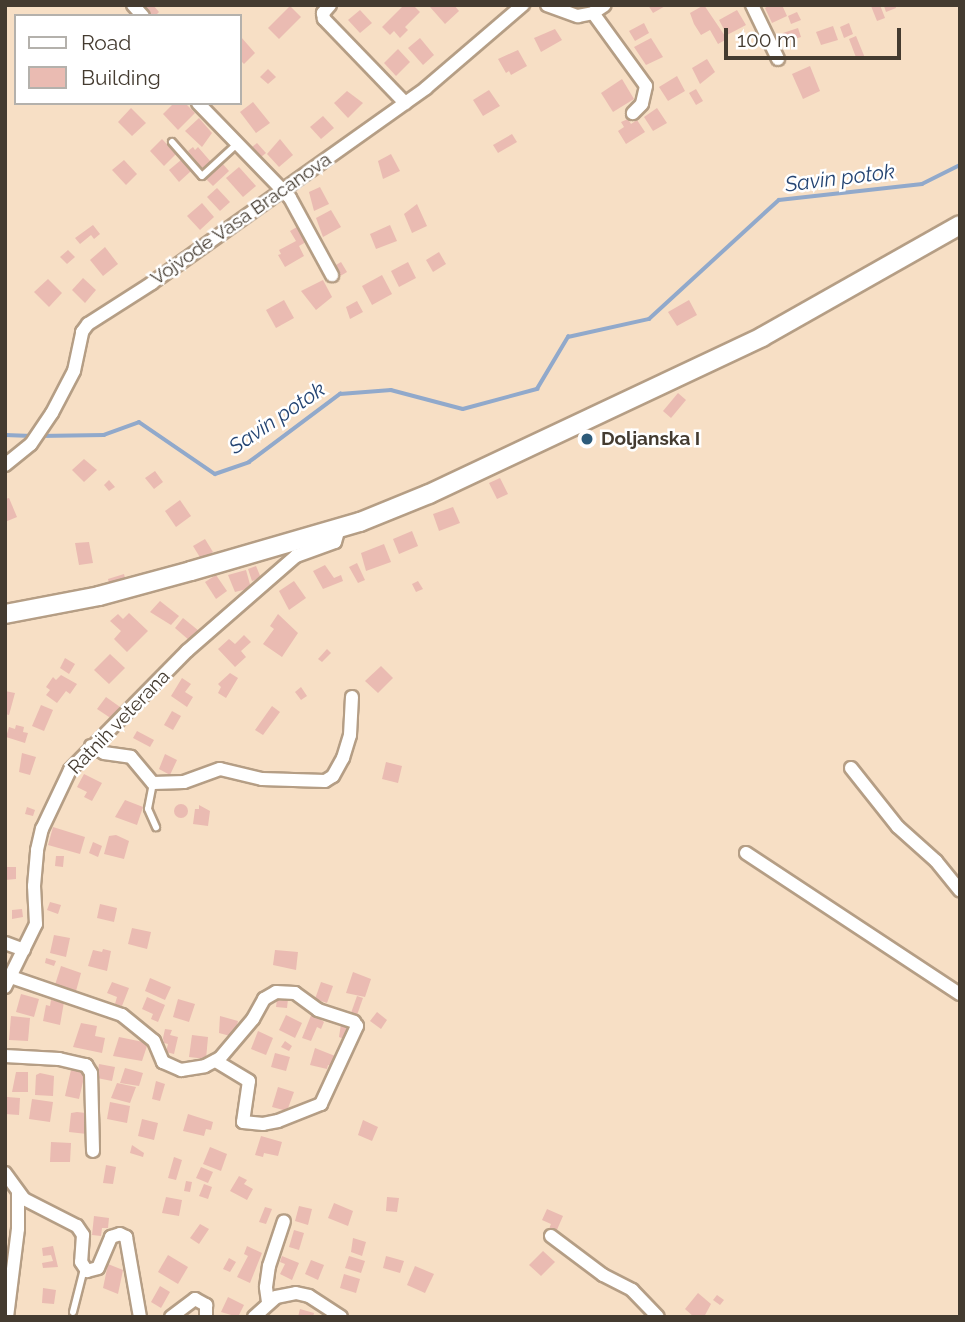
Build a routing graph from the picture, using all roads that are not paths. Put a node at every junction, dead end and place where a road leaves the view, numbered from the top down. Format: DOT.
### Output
graph roads {
  1 [pos="330,5"];
  2 [pos="523,5"];
  3 [pos="547,5"];
  4 [pos="605,5"];
  5 [pos="752,5"];
  6 [pos="593,13"];
  7 [pos="778,59"];
  8 [pos="405,103"];
  9 [pos="200,105"];
  10 [pos="633,113"];
  11 [pos="172,142"];
  12 [pos="237,144"];
  13 [pos="282,190"];
  14 [pos="960,225"];
  15 [pos="332,275"];
  16 [pos="5,465"];
  17 [pos="339,528"];
  18 [pos="5,614"];
  19 [pos="352,697"];
  20 [pos="91,746"];
  21 [pos="851,768"];
  22 [pos="153,783"];
  23 [pos="156,827"];
  24 [pos="746,853"];
  25 [pos="960,891"];
  26 [pos="5,943"];
  27 [pos="24,950"];
  28 [pos="8,982"];
  29 [pos="960,994"];
  30 [pos="5,1056"];
  31 [pos="216,1061"];
  32 [pos="93,1151"];
  33 [pos="5,1173"];
  34 [pos="18,1192"];
  35 [pos="284,1221"];
  36 [pos="551,1236"];
  37 [pos="84,1269"];
  38 [pos="268,1302"];
  39 [pos="73,1312"];
  40 [pos="7,1317"];
  41 [pos="139,1317"];
  42 [pos="172,1317"];
  43 [pos="206,1317"];
  44 [pos="254,1317"];
  45 [pos="268,1317"];
  46 [pos="341,1317"];
  47 [pos="658,1317"];
  1 -- 8 [label="street"];
  2 -- 8 [label="street, Vojvode Vasa Bracanova"];
  3 -- 6 [label="street"];
  4 -- 6 [label="street"];
  5 -- 7 [label="street"];
  6 -- 10 [label="street"];
  8 -- 13 [label="street, Vojvode Vasa Bracanova"];
  9 -- 12 [label="street"];
  11 -- 12 [label="lane"];
  12 -- 13 [label="street"];
  13 -- 15 [label="street"];
  13 -- 16 [label="street, Vojvode Vasa Bracanova"];
  14 -- 17 [label="street"];
  17 -- 18 [label="street"];
  17 -- 20 [label="street, Ratnih veterana"];
  19 -- 22 [label="street"];
  20 -- 22 [label="street"];
  20 -- 27 [label="street, Ratnih veterana"];
  21 -- 25 [label="street"];
  22 -- 23 [label="lane"];
  24 -- 29 [label="street"];
  26 -- 27 [label="street"];
  27 -- 28 [label="street, Ratnih veterana"];
  28 -- 31 [label="street"];
  30 -- 32 [label="street"];
  31 -- 31 [label="street"];
  33 -- 34 [label="street"];
  34 -- 37 [label="street"];
  34 -- 40 [label="street"];
  35 -- 38 [label="street"];
  36 -- 47 [label="street"];
  37 -- 39 [label="lane"];
  37 -- 41 [label="street"];
  38 -- 44 [label="street"];
  38 -- 45 [label="lane"];
  38 -- 46 [label="street"];
  42 -- 43 [label="street"];
}
